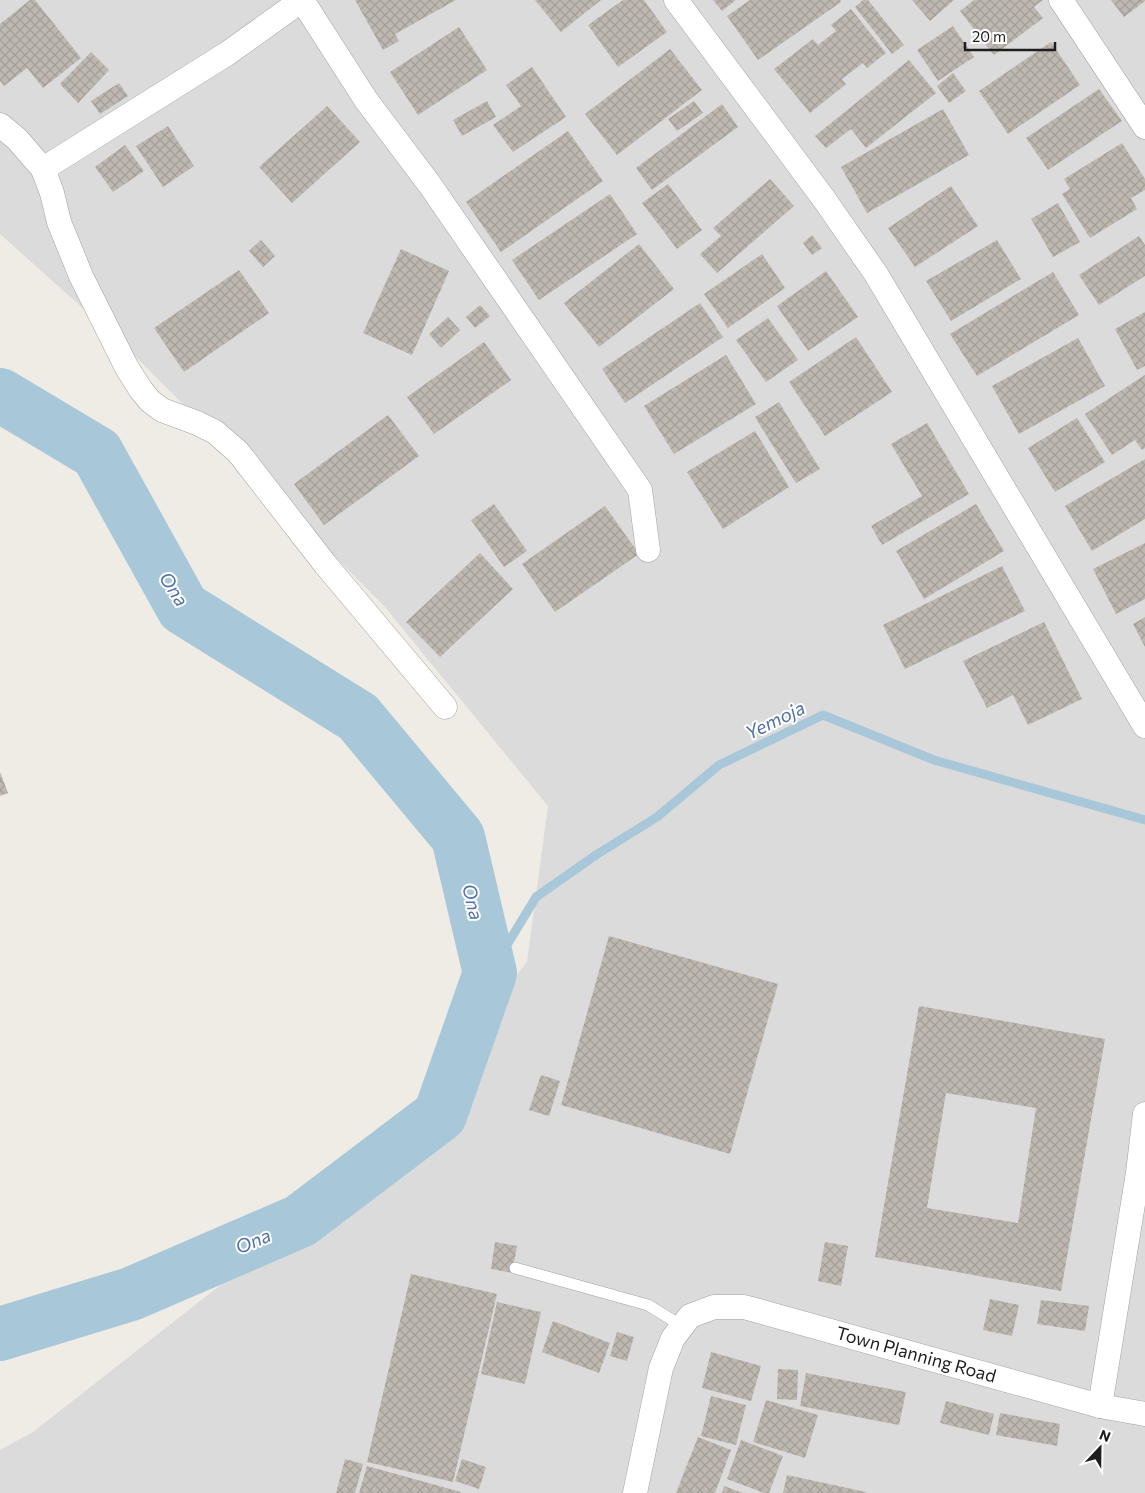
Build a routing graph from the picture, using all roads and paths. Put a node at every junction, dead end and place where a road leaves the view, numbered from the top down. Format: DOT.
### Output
graph roads {
  1 [pos="302,0"];
  2 [pos="676,0"];
  3 [pos="1061,0"];
  4 [pos="0,125"];
  5 [pos="1145,127"];
  6 [pos="43,169"];
  7 [pos="648,550"];
  8 [pos="445,707"];
  9 [pos="1145,726"];
  10 [pos="1145,1114"];
  11 [pos="516,1268"];
  12 [pos="686,1321"];
  13 [pos="1100,1406"];
  14 [pos="1145,1414"];
  15 [pos="635,1493"];
  1 -- 6 [label="street"];
  1 -- 7 [label="street"];
  2 -- 9 [label="street"];
  3 -- 5 [label="street"];
  4 -- 6 [label="street"];
  6 -- 8 [label="street"];
  10 -- 13 [label="street"];
  11 -- 12 [label="lane"];
  12 -- 13 [label="street, Town Planning Road"];
  12 -- 15 [label="street"];
  13 -- 14 [label="street, Town Planning Road"];
}
